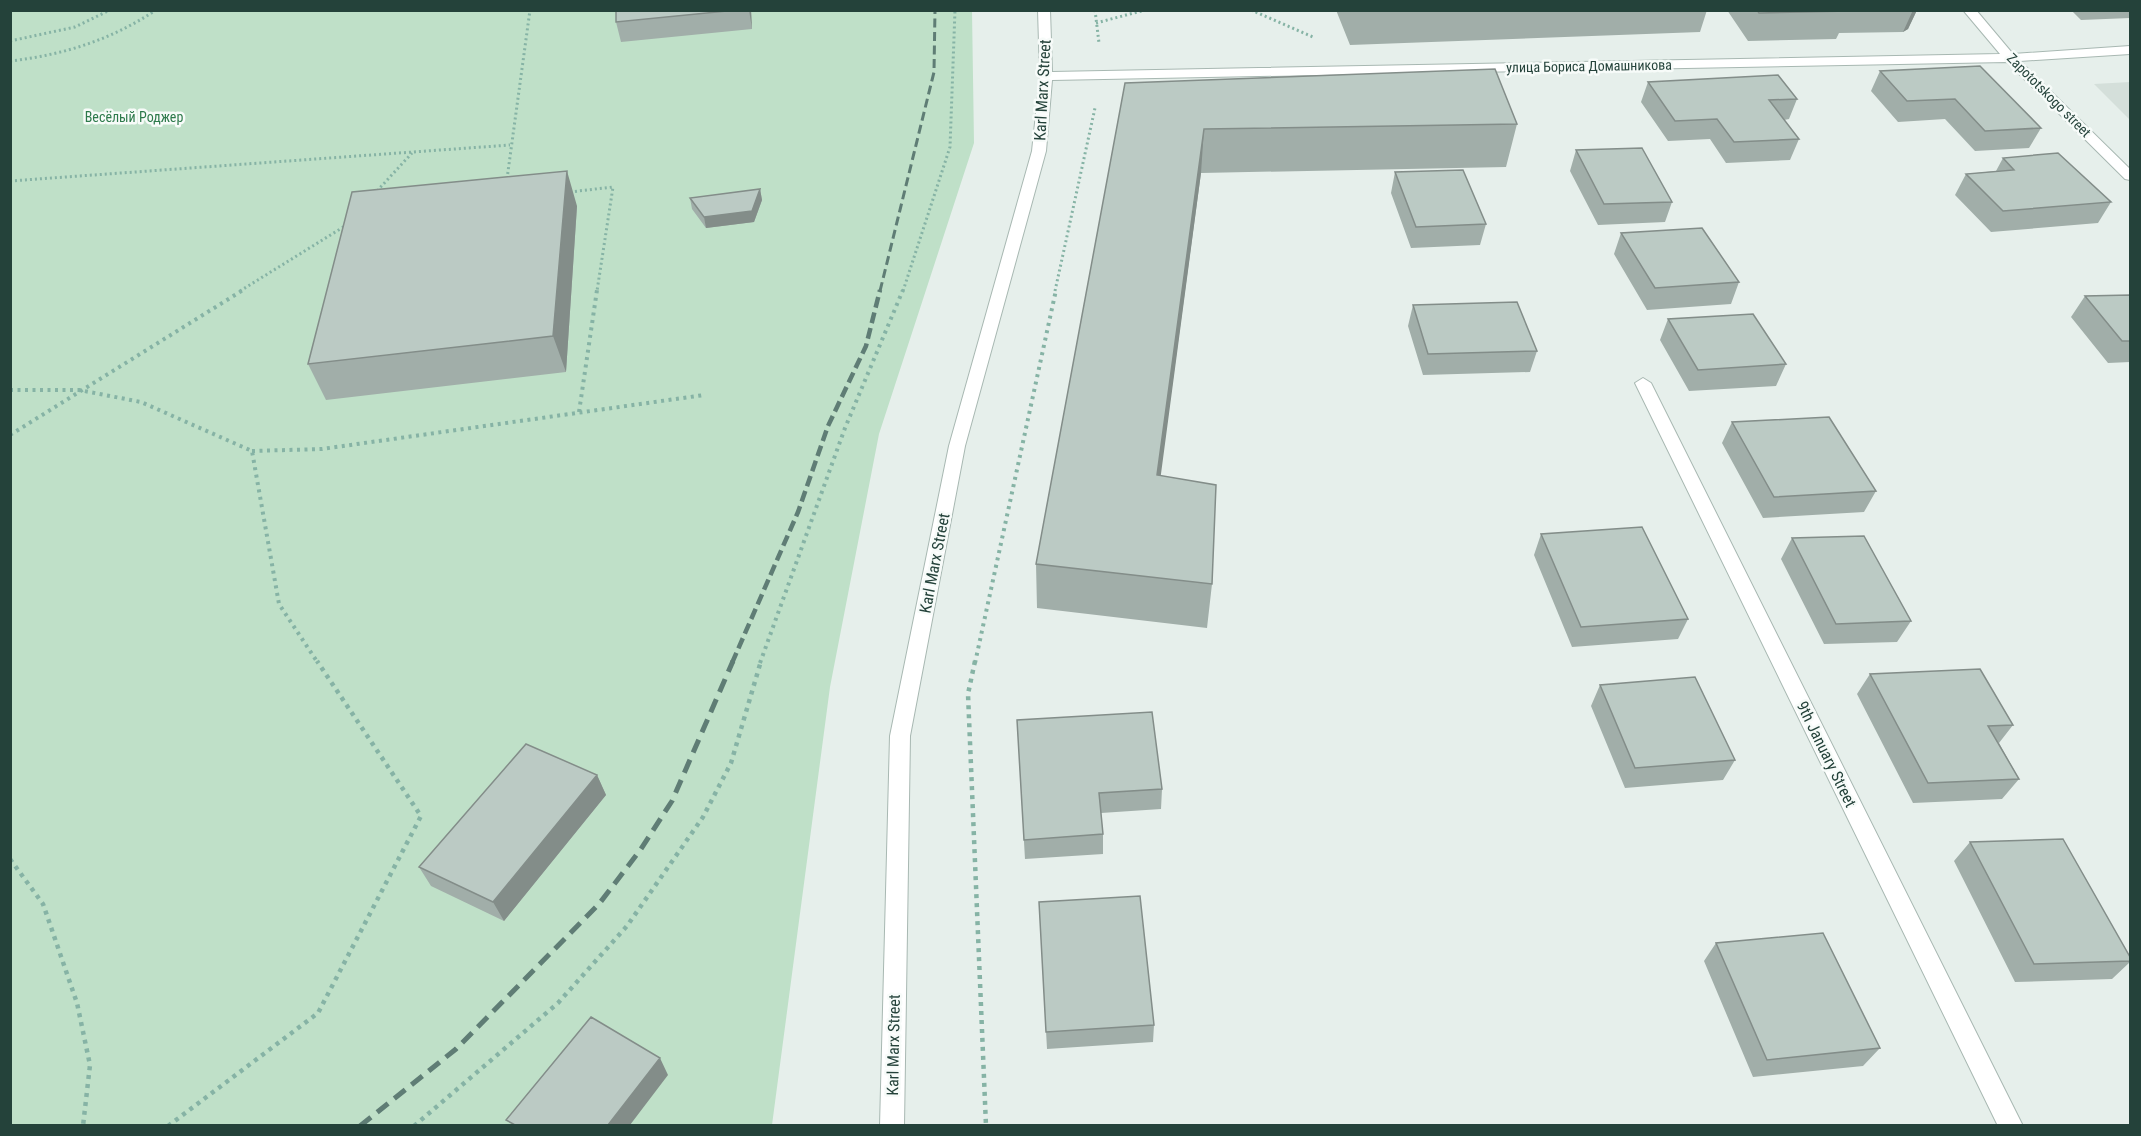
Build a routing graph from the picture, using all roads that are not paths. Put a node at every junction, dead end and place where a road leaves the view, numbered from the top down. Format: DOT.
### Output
graph roads {
  1 [pos="1044,10"];
  2 [pos="1969,10"];
  3 [pos="2130,50"];
  4 [pos="2010,58"];
  5 [pos="1046,76"];
  6 [pos="2130,176"];
  7 [pos="1643,383"];
  8 [pos="892,1125"];
  9 [pos="2011,1125"];
  1 -- 5 [label="street, Karl Marx Street"];
  2 -- 4 [label="street, Zapototskogo street"];
  3 -- 4 [label="street, улица Бориса Домашникова"];
  4 -- 5 [label="street, улица Бориса Домашникова"];
  4 -- 6 [label="street, Zapototskogo street"];
  5 -- 8 [label="street, Karl Marx Street"];
  7 -- 9 [label="street, 9th January Street"];
}
